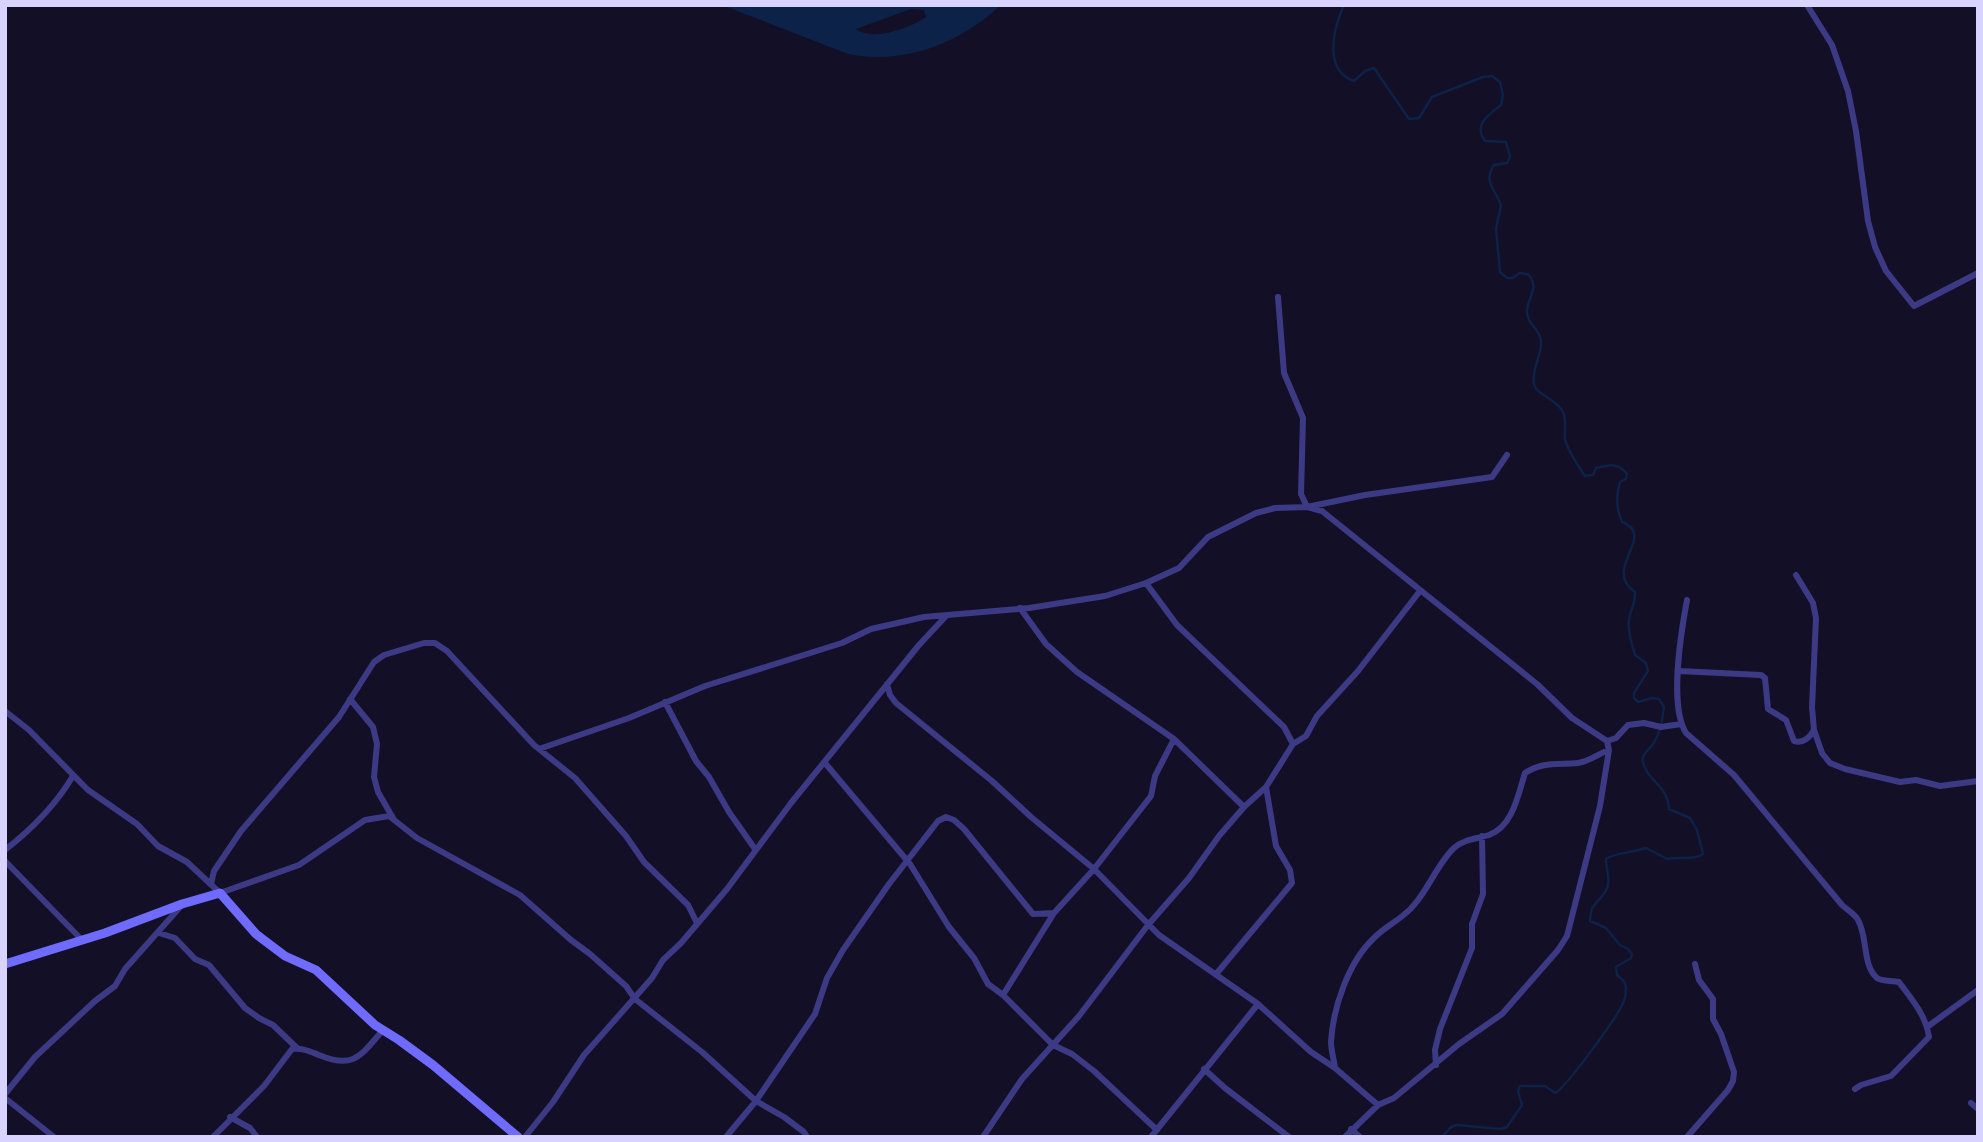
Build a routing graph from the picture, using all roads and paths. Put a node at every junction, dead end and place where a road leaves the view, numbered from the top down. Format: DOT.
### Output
graph roads {
  1 [pos="1807,5"];
  2 [pos="1978,273"];
  3 [pos="1278,297"];
  4 [pos="1507,455"];
  5 [pos="1307,507"];
  6 [pos="1796,575"];
  7 [pos="1146,583"];
  8 [pos="1420,591"];
  9 [pos="1687,600"];
  10 [pos="1020,608"];
  11 [pos="946,615"];
  12 [pos="1679,671"];
  13 [pos="887,684"];
  14 [pos="350,699"];
  15 [pos="665,702"];
  16 [pos="5,711"];
  17 [pos="1681,724"];
  18 [pos="1814,730"];
  19 [pos="1174,739"];
  20 [pos="1607,741"];
  21 [pos="1293,744"];
  22 [pos="539,749"];
  23 [pos="1609,750"];
  24 [pos="825,763"];
  25 [pos="73,776"];
  26 [pos="1978,781"];
  27 [pos="1266,787"];
  28 [pos="1244,807"];
  29 [pos="394,820"];
  30 [pos="1482,836"];
  31 [pos="755,849"];
  32 [pos="5,850"];
  33 [pos="5,861"];
  34 [pos="908,861"];
  35 [pos="1094,869"];
  36 [pos="211,884"];
  37 [pos="220,893"];
  38 [pos="182,904"];
  39 [pos="1054,913"];
  40 [pos="696,923"];
  41 [pos="1148,925"];
  42 [pos="159,933"];
  43 [pos="82,940"];
  44 [pos="5,964"];
  45 [pos="1695,964"];
  46 [pos="1217,974"];
  47 [pos="1978,990"];
  48 [pos="1003,995"];
  49 [pos="635,999"];
  50 [pos="1258,1004"];
  51 [pos="1927,1027"];
  52 [pos="383,1030"];
  53 [pos="1053,1045"];
  54 [pos="298,1049"];
  55 [pos="1436,1065"];
  56 [pos="1335,1068"];
  57 [pos="1204,1069"];
  58 [pos="1855,1089"];
  59 [pos="5,1096"];
  60 [pos="756,1101"];
  61 [pos="1971,1103"];
  62 [pos="1378,1105"];
  63 [pos="1978,1109"];
  64 [pos="230,1117"];
  65 [pos="1351,1129"];
  66 [pos="1157,1130"];
  67 [pos="54,1137"];
  68 [pos="213,1137"];
  69 [pos="257,1137"];
  70 [pos="518,1137"];
  71 [pos="525,1137"];
  72 [pos="726,1137"];
  73 [pos="807,1137"];
  74 [pos="983,1137"];
  75 [pos="1151,1137"];
  76 [pos="1289,1137"];
  77 [pos="1345,1137"];
  78 [pos="1360,1137"];
  79 [pos="1687,1137"];
  1 -- 2 [label="street"];
  3 -- 5 [label="street"];
  4 -- 5 [label="street"];
  5 -- 7 [label="street"];
  5 -- 8 [label="street"];
  6 -- 18 [label="street"];
  7 -- 10 [label="street"];
  7 -- 21 [label="street"];
  8 -- 20 [label="street"];
  8 -- 21 [label="street"];
  9 -- 12 [label="street"];
  10 -- 11 [label="street"];
  10 -- 19 [label="street"];
  11 -- 13 [label="street"];
  11 -- 15 [label="street"];
  12 -- 17 [label="street"];
  12 -- 18 [label="street"];
  13 -- 24 [label="street"];
  13 -- 35 [label="street"];
  14 -- 22 [label="street"];
  14 -- 29 [label="street"];
  14 -- 36 [label="street"];
  15 -- 22 [label="street"];
  15 -- 31 [label="street"];
  16 -- 25 [label="street"];
  17 -- 20 [label="street"];
  17 -- 51 [label="street"];
  18 -- 26 [label="street"];
  19 -- 28 [label="street"];
  19 -- 35 [label="street"];
  20 -- 23 [label="street"];
  21 -- 27 [label="street"];
  22 -- 40 [label="street"];
  23 -- 30 [label="street"];
  23 -- 55 [label="street"];
  24 -- 31 [label="street"];
  24 -- 34 [label="street"];
  25 -- 32 [label="street"];
  25 -- 36 [label="street"];
  27 -- 28 [label="street"];
  27 -- 46 [label="street"];
  28 -- 41 [label="street"];
  29 -- 37 [label="street"];
  29 -- 49 [label="street"];
  30 -- 55 [label="street"];
  30 -- 56 [label="street"];
  31 -- 40 [label="street"];
  33 -- 43 [label="street"];
  34 -- 39 [label="street"];
  34 -- 48 [label="street"];
  34 -- 60 [label="street"];
  35 -- 39 [label="street"];
  35 -- 41 [label="street"];
  36 -- 37 [label="street"];
  37 -- 38 [label="street"];
  37 -- 52 [label="street"];
  38 -- 42 [label="street"];
  38 -- 43 [label="street"];
  39 -- 48 [label="street"];
  40 -- 49 [label="street"];
  41 -- 46 [label="street"];
  41 -- 53 [label="street"];
  42 -- 54 [label="street"];
  42 -- 59 [label="street"];
  43 -- 44 [label="street"];
  45 -- 79 [label="street"];
  46 -- 50 [label="street"];
  47 -- 51 [label="street"];
  48 -- 53 [label="street"];
  49 -- 60 [label="street"];
  49 -- 71 [label="street"];
  50 -- 56 [label="street"];
  50 -- 57 [label="street"];
  51 -- 58 [label="street"];
  52 -- 54 [label="street"];
  52 -- 70 [label="street"];
  53 -- 66 [label="street"];
  53 -- 74 [label="street"];
  54 -- 64 [label="street"];
  55 -- 62 [label="street"];
  56 -- 62 [label="street"];
  57 -- 66 [label="street"];
  57 -- 76 [label="street"];
  59 -- 67 [label="street"];
  60 -- 72 [label="street"];
  60 -- 73 [label="street"];
  61 -- 63 [label="street"];
  62 -- 65 [label="street"];
  64 -- 68 [label="street"];
  64 -- 69 [label="street"];
  65 -- 77 [label="street"];
  65 -- 78 [label="street"];
  66 -- 75 [label="street"];
}
